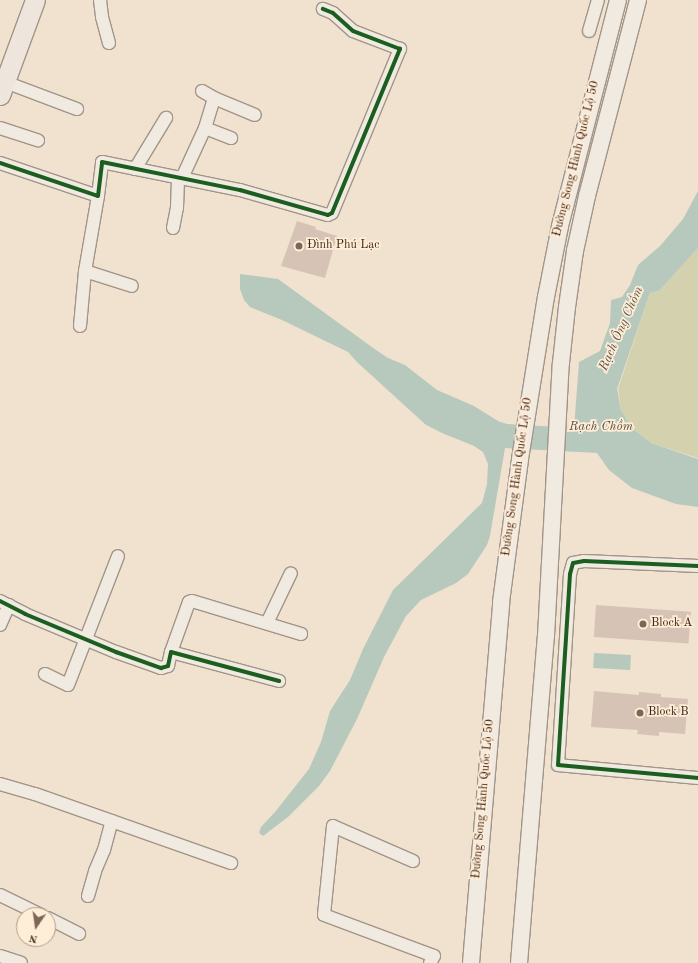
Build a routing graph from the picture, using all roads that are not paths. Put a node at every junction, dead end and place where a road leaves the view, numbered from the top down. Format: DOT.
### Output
graph roads {
  1 [pos="35,0"];
  2 [pos="100,0"];
  3 [pos="598,0"];
  4 [pos="618,0"];
  5 [pos="638,0"];
  6 [pos="323,9"];
  7 [pos="589,31"];
  8 [pos="109,43"];
  9 [pos="2,88"];
  10 [pos="202,91"];
  11 [pos="214,98"];
  12 [pos="77,109"];
  13 [pos="255,115"];
  14 [pos="166,118"];
  15 [pos="0,128"];
  16 [pos="205,128"];
  17 [pos="231,138"];
  18 [pos="38,140"];
  19 [pos="0,163"];
  20 [pos="135,169"];
  21 [pos="180,178"];
  22 [pos="98,196"];
  23 [pos="172,228"];
  24 [pos="85,271"];
  25 [pos="132,286"];
  26 [pos="80,326"];
  27 [pos="118,556"];
  28 [pos="698,566"];
  29 [pos="291,573"];
  30 [pos="4,603"];
  31 [pos="267,623"];
  32 [pos="0,625"];
  33 [pos="301,634"];
  34 [pos="86,638"];
  35 [pos="171,652"];
  36 [pos="45,674"];
  37 [pos="279,681"];
  38 [pos="698,778"];
  39 [pos="0,784"];
  40 [pos="112,821"];
  41 [pos="413,861"];
  42 [pos="231,863"];
  43 [pos="0,895"];
  44 [pos="88,896"];
  45 [pos="25,907"];
  46 [pos="56,922"];
  47 [pos="79,934"];
  48 [pos="0,956"];
  49 [pos="21,963"];
  50 [pos="430,963"];
  51 [pos="471,963"];
  52 [pos="519,963"];
  1 -- 9 [label="highway"];
  2 -- 8 [label="street"];
  3 -- 7 [label="street"];
  4 -- 51 [label="main road, Đường Song Hành Quốc Lộ 50"];
  5 -- 52 [label="main road, Đường Song Hành Quốc Lộ 50"];
  6 -- 21 [label="street"];
  9 -- 12 [label="street"];
  10 -- 11 [label="street"];
  11 -- 13 [label="street"];
  11 -- 16 [label="street"];
  14 -- 20 [label="street"];
  15 -- 18 [label="street"];
  16 -- 17 [label="street"];
  16 -- 21 [label="street"];
  19 -- 22 [label="street"];
  20 -- 21 [label="street"];
  20 -- 22 [label="street"];
  21 -- 23 [label="street"];
  22 -- 24 [label="street"];
  24 -- 25 [label="street"];
  24 -- 26 [label="street"];
  27 -- 34 [label="street"];
  28 -- 38 [label="street"];
  29 -- 31 [label="street"];
  30 -- 32 [label="street"];
  30 -- 34 [label="street"];
  31 -- 33 [label="street"];
  31 -- 35 [label="street"];
  34 -- 35 [label="street"];
  34 -- 36 [label="street"];
  35 -- 37 [label="street"];
  39 -- 40 [label="street"];
  40 -- 42 [label="street"];
  40 -- 44 [label="street"];
  41 -- 50 [label="street"];
  43 -- 45 [label="street"];
  46 -- 47 [label="street"];
  48 -- 49 [label="street"];
}
